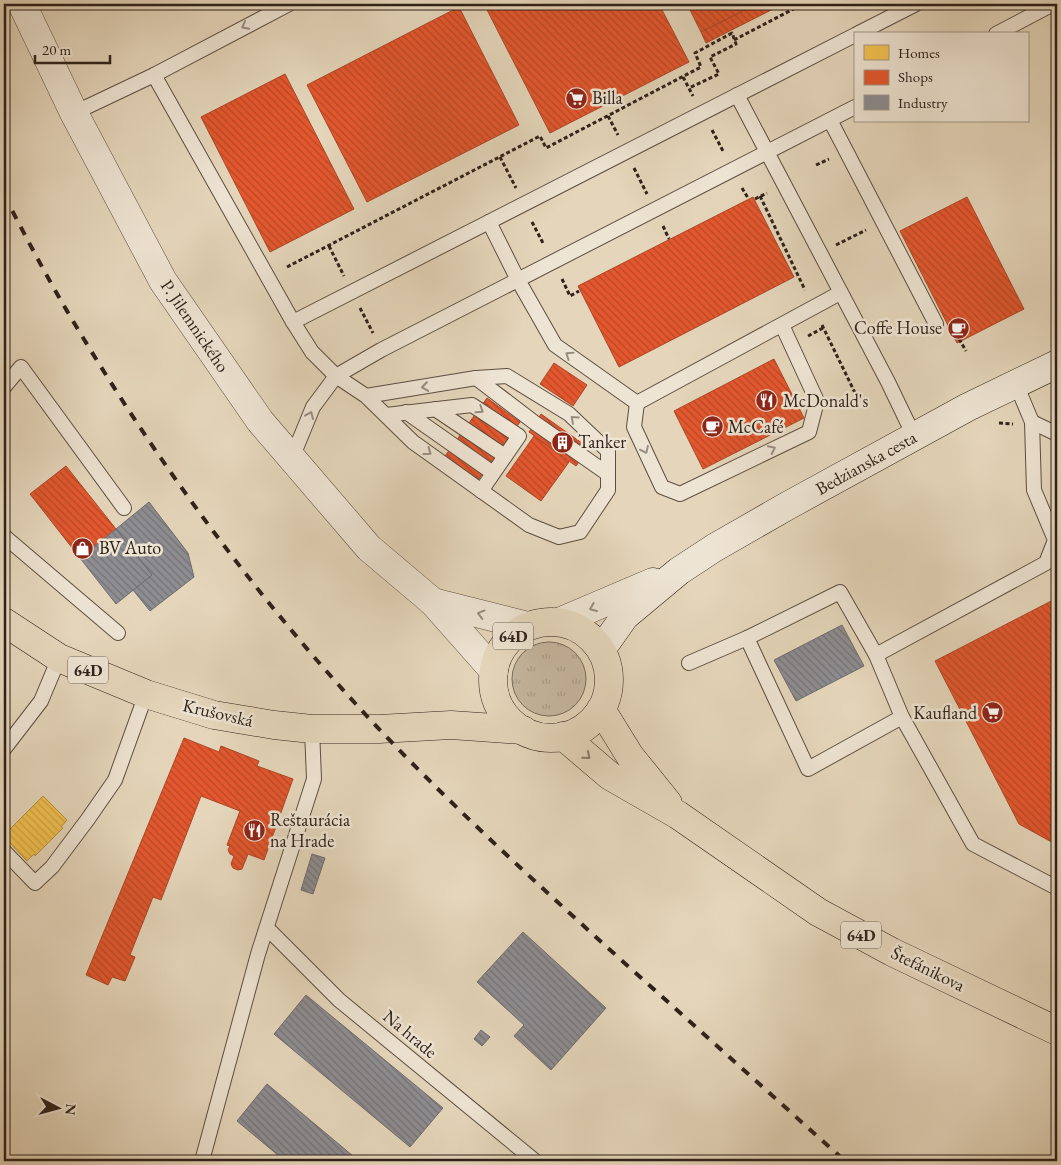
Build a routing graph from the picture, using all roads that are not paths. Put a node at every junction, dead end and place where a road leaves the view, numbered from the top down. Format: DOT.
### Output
graph roads {
  1 [pos="22,4"];
  2 [pos="289,4"];
  3 [pos="916,4"];
  4 [pos="1053,4"];
  5 [pos="860,32"];
  6 [pos="1000,32"];
  7 [pos="854,35"];
  8 [pos="154,75"];
  9 [pos="737,95"];
  10 [pos="854,108"];
  11 [pos="74,113"];
  12 [pos="830,120"];
  13 [pos="767,153"];
  14 [pos="489,222"];
  15 [pos="518,280"];
  16 [pos="840,293"];
  17 [pos="293,322"];
  18 [pos="936,324"];
  19 [pos="782,325"];
  20 [pos="1057,364"];
  21 [pos="336,376"];
  22 [pos="476,378"];
  23 [pos="1016,384"];
  24 [pos="4,387"];
  25 [pos="366,396"];
  26 [pos="637,403"];
  27 [pos="435,409"];
  28 [pos="406,412"];
  29 [pos="386,415"];
  30 [pos="1032,422"];
  31 [pos="1057,434"];
  32 [pos="914,436"];
  33 [pos="506,456"];
  34 [pos="292,458"];
  35 [pos="493,473"];
  36 [pos="608,474"];
  37 [pos="482,491"];
  38 [pos="124,508"];
  39 [pos="4,536"];
  40 [pos="679,571"];
  41 [pos="434,602"];
  42 [pos="4,622"];
  43 [pos="559,622"];
  44 [pos="528,626"];
  45 [pos="118,633"];
  46 [pos="746,638"];
  47 [pos="601,650"];
  48 [pos="876,655"];
  49 [pos="59,658"];
  50 [pos="689,663"];
  51 [pos="494,682"];
  52 [pos="146,694"];
  53 [pos="601,709"];
  54 [pos="902,717"];
  55 [pos="450,725"];
  56 [pos="312,729"];
  57 [pos="523,730"];
  58 [pos="563,736"];
  59 [pos="4,748"];
  60 [pos="678,816"];
  61 [pos="4,851"];
  62 [pos="1057,888"];
  63 [pos="267,928"];
  64 [pos="1057,1031"];
  65 [pos="202,1161"];
  66 [pos="534,1161"];
  1 -- 11 [label="street, P. Jilemnického"];
  2 -- 8 [label="lane, one-way"];
  3 -- 5 [label="lane"];
  4 -- 6 [label="lane"];
  7 -- 9 [label="lane"];
  8 -- 11 [label="lane"];
  8 -- 17 [label="lane"];
  9 -- 13 [label="lane"];
  9 -- 14 [label="lane"];
  10 -- 12 [label="lane"];
  11 -- 34 [label="street, P. Jilemnického"];
  12 -- 13 [label="lane"];
  12 -- 18 [label="lane"];
  13 -- 15 [label="lane"];
  13 -- 16 [label="lane"];
  14 -- 15 [label="lane"];
  14 -- 17 [label="lane"];
  15 -- 21 [label="lane"];
  26 -- 15 [label="lane, one-way"];
  16 -- 19 [label="lane"];
  16 -- 32 [label="lane"];
  17 -- 21 [label="lane"];
  19 -- 26 [label="lane"];
  26 -- 19 [label="lane, one-way"];
  20 -- 23 [label="street, Bedzianska cesta"];
  21 -- 25 [label="lane"];
  34 -- 21 [label="lane, one-way"];
  22 -- 25 [label="lane, one-way"];
  22 -- 36 [label="lane"];
  36 -- 22 [label="lane, one-way"];
  23 -- 30 [label="lane"];
  23 -- 32 [label="street, Bedzianska cesta"];
  24 -- 38 [label="lane"];
  25 -- 29 [label="lane"];
  27 -- 28 [label="lane"];
  27 -- 33 [label="lane"];
  27 -- 33 [label="lane, one-way"];
  28 -- 29 [label="lane"];
  28 -- 35 [label="lane"];
  29 -- 37 [label="lane, one-way"];
  30 -- 31 [label="lane"];
  30 -- 48 [label="lane"];
  32 -- 40 [label="street, Bedzianska cesta"];
  33 -- 35 [label="lane"];
  34 -- 41 [label="street, P. Jilemnického"];
  35 -- 37 [label="lane"];
  36 -- 37 [label="lane"];
  39 -- 45 [label="lane"];
  40 -- 43 [label="street, Bedzianska cesta, one-way"];
  40 -- 47 [label="street, Bedzianska cesta"];
  44 -- 41 [label="street, P. Jilemnického, one-way"];
  41 -- 51 [label="street, P. Jilemnického"];
  42 -- 49 [label="main road, Krušovská / 64D"];
  43 -- 44 [label="main road, 64D"];
  43 -- 47 [label="main road, 64D"];
  44 -- 51 [label="main road, 64D"];
  46 -- 48 [label="lane"];
  46 -- 50 [label="lane"];
  46 -- 54 [label="lane"];
  47 -- 53 [label="main road, 64D"];
  48 -- 54 [label="lane"];
  49 -- 52 [label="main road, Krušovská / 64D"];
  49 -- 59 [label="lane"];
  51 -- 55 [label="main road"];
  51 -- 57 [label="main road, 64D"];
  52 -- 56 [label="main road, Krušovská / 64D"];
  52 -- 61 [label="lane"];
  53 -- 58 [label="main road, 64D"];
  53 -- 60 [label="main road, 64D"];
  54 -- 62 [label="lane"];
  55 -- 56 [label="main road, Krušovská / 64D"];
  55 -- 57 [label="main road, Krušovská / 64D"];
  56 -- 63 [label="lane"];
  57 -- 58 [label="main road, 64D"];
  58 -- 60 [label="main road, 64D, one-way"];
  60 -- 64 [label="main road, Štefánikova / 64D"];
  63 -- 65 [label="lane"];
  63 -- 66 [label="lane, Na hrade"];
}
